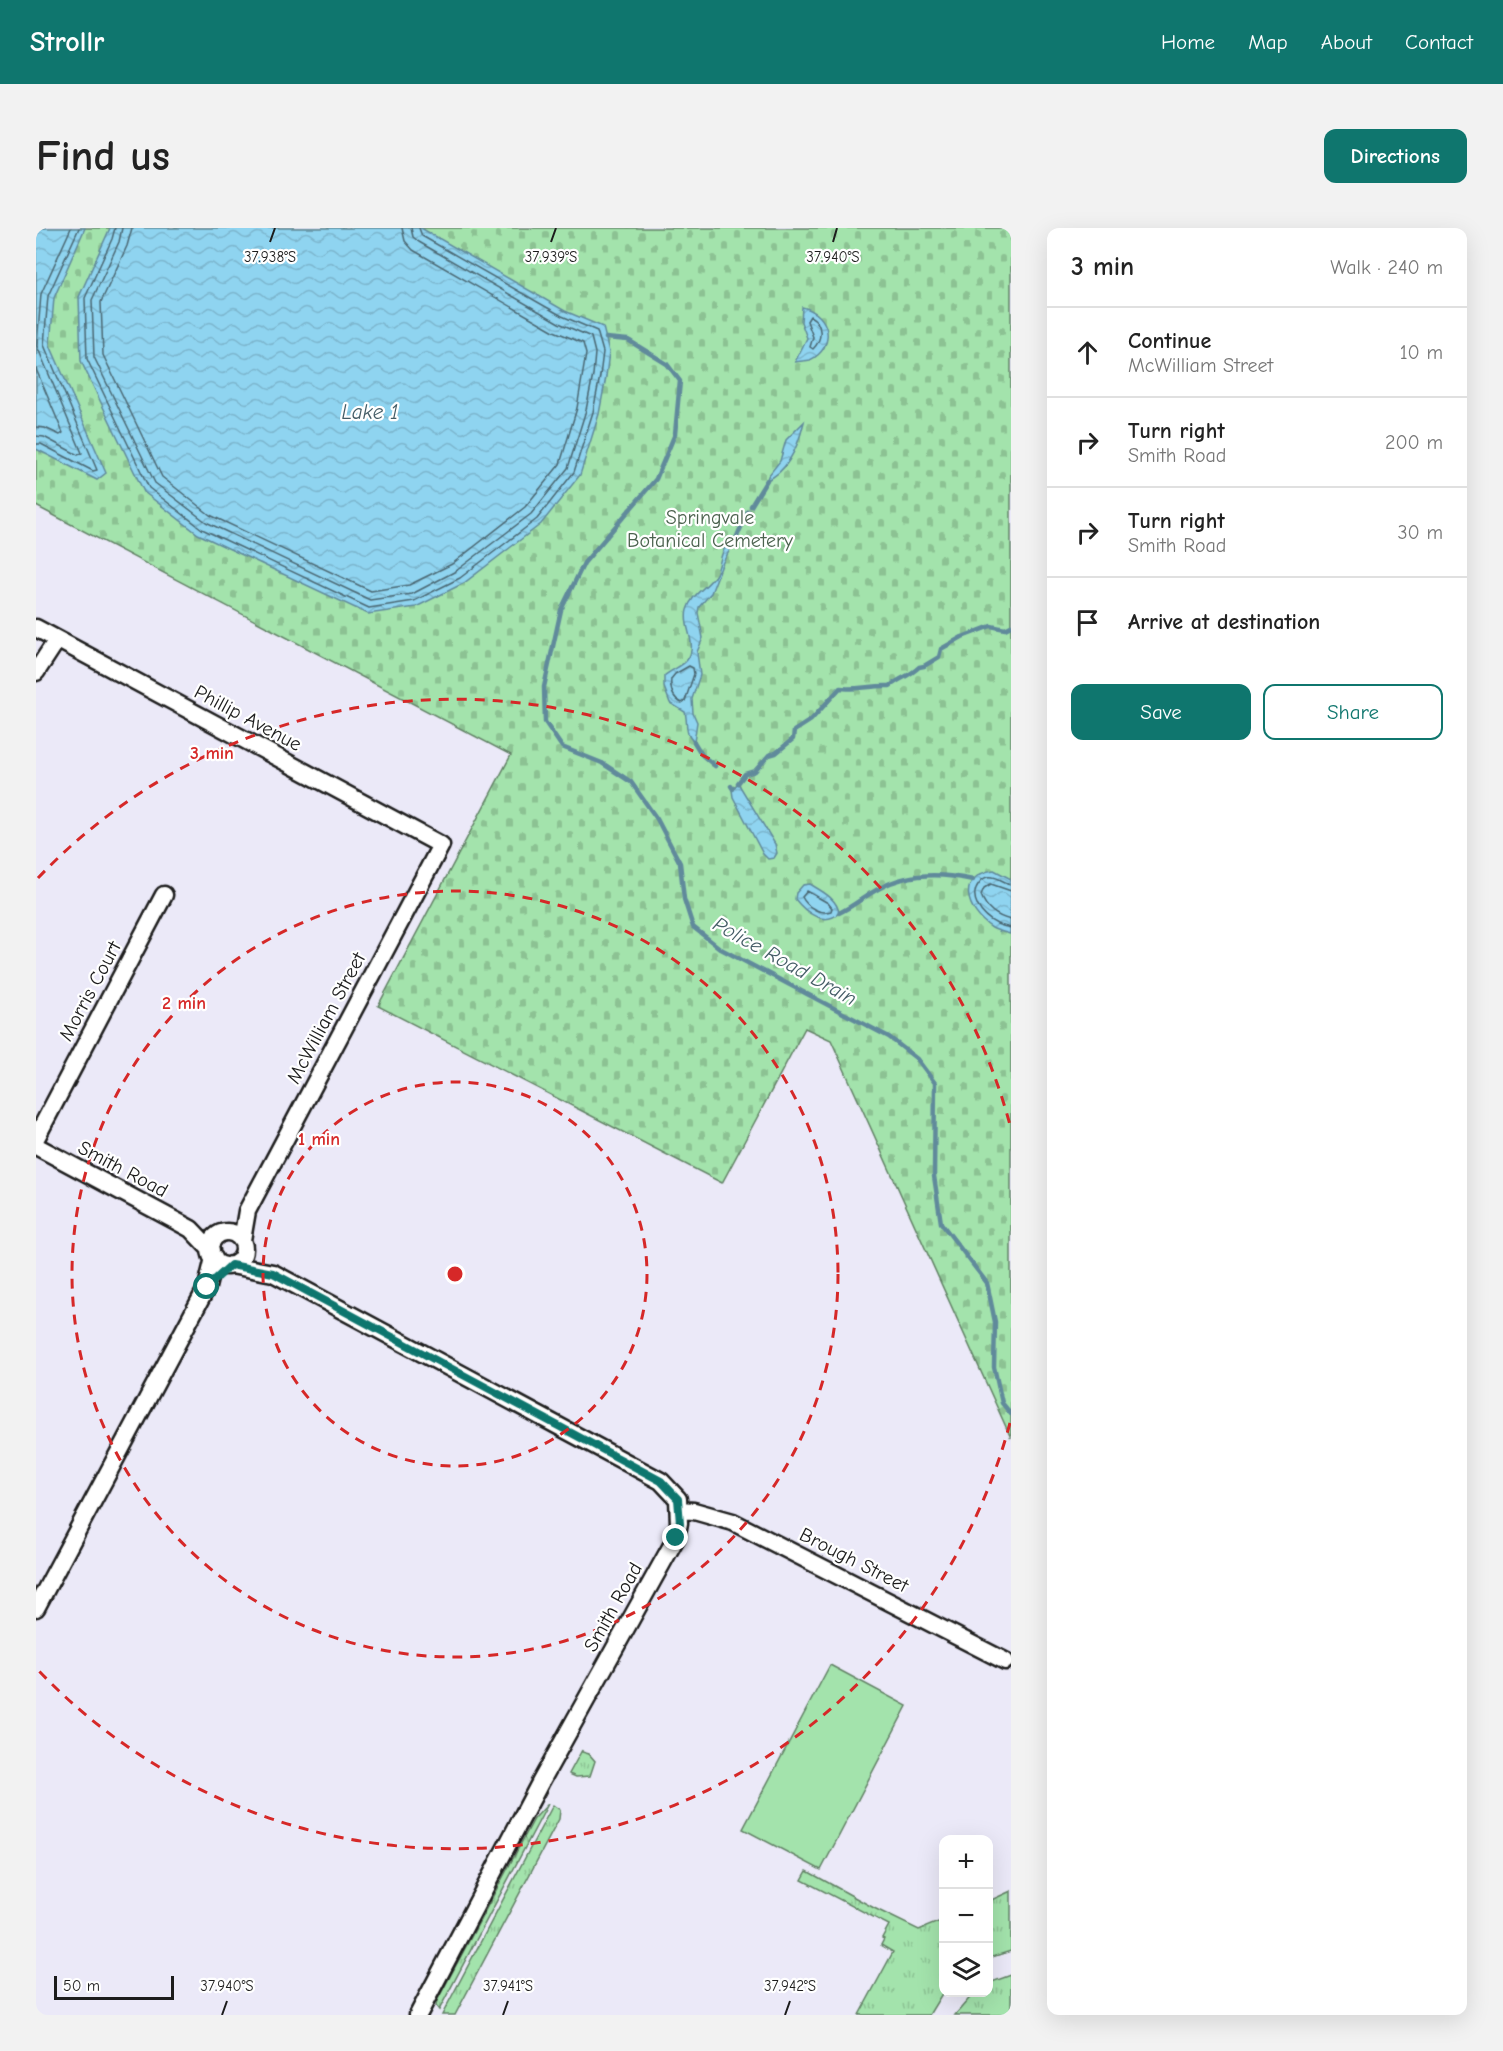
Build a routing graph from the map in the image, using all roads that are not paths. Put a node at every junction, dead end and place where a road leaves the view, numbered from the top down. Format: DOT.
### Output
graph roads {
  1 [pos="46,634"];
  2 [pos="36,657"];
  3 [pos="36,672"];
  4 [pos="441,845"];
  5 [pos="164,895"];
  6 [pos="36,1138"];
  7 [pos="36,1146"];
  8 [pos="247,1211"];
  9 [pos="191,1229"];
  10 [pos="223,1233"];
  11 [pos="242,1241"];
  12 [pos="212,1254"];
  13 [pos="230,1265"];
  14 [pos="273,1273"];
  15 [pos="207,1287"];
  16 [pos="680,1510"];
  17 [pos="36,1608"];
  18 [pos="1005,1661"];
  19 [pos="418,2015"];
  1 -- 2 [label="street"];
  1 -- 3 [label="street"];
  1 -- 4 [label="street, Phillip Avenue"];
  4 -- 8 [label="street, McWilliam Street"];
  5 -- 6 [label="street, Morris Court"];
  7 -- 9 [label="street, Smith Road"];
  8 -- 10 [label="street, McWilliam Street"];
  8 -- 11 [label="street, McWilliam Street"];
  9 -- 10 [label="street, Smith Road"];
  9 -- 12 [label="street, Smith Road"];
  10 -- 11 [label="street"];
  10 -- 12 [label="street"];
  11 -- 13 [label="street"];
  11 -- 14 [label="street"];
  12 -- 13 [label="street"];
  12 -- 15 [label="street"];
  13 -- 14 [label="street"];
  13 -- 15 [label="street"];
  14 -- 16 [label="street"];
  15 -- 17 [label="street"];
  16 -- 18 [label="street, Brough Street"];
  16 -- 19 [label="street, Smith Road"];
}
